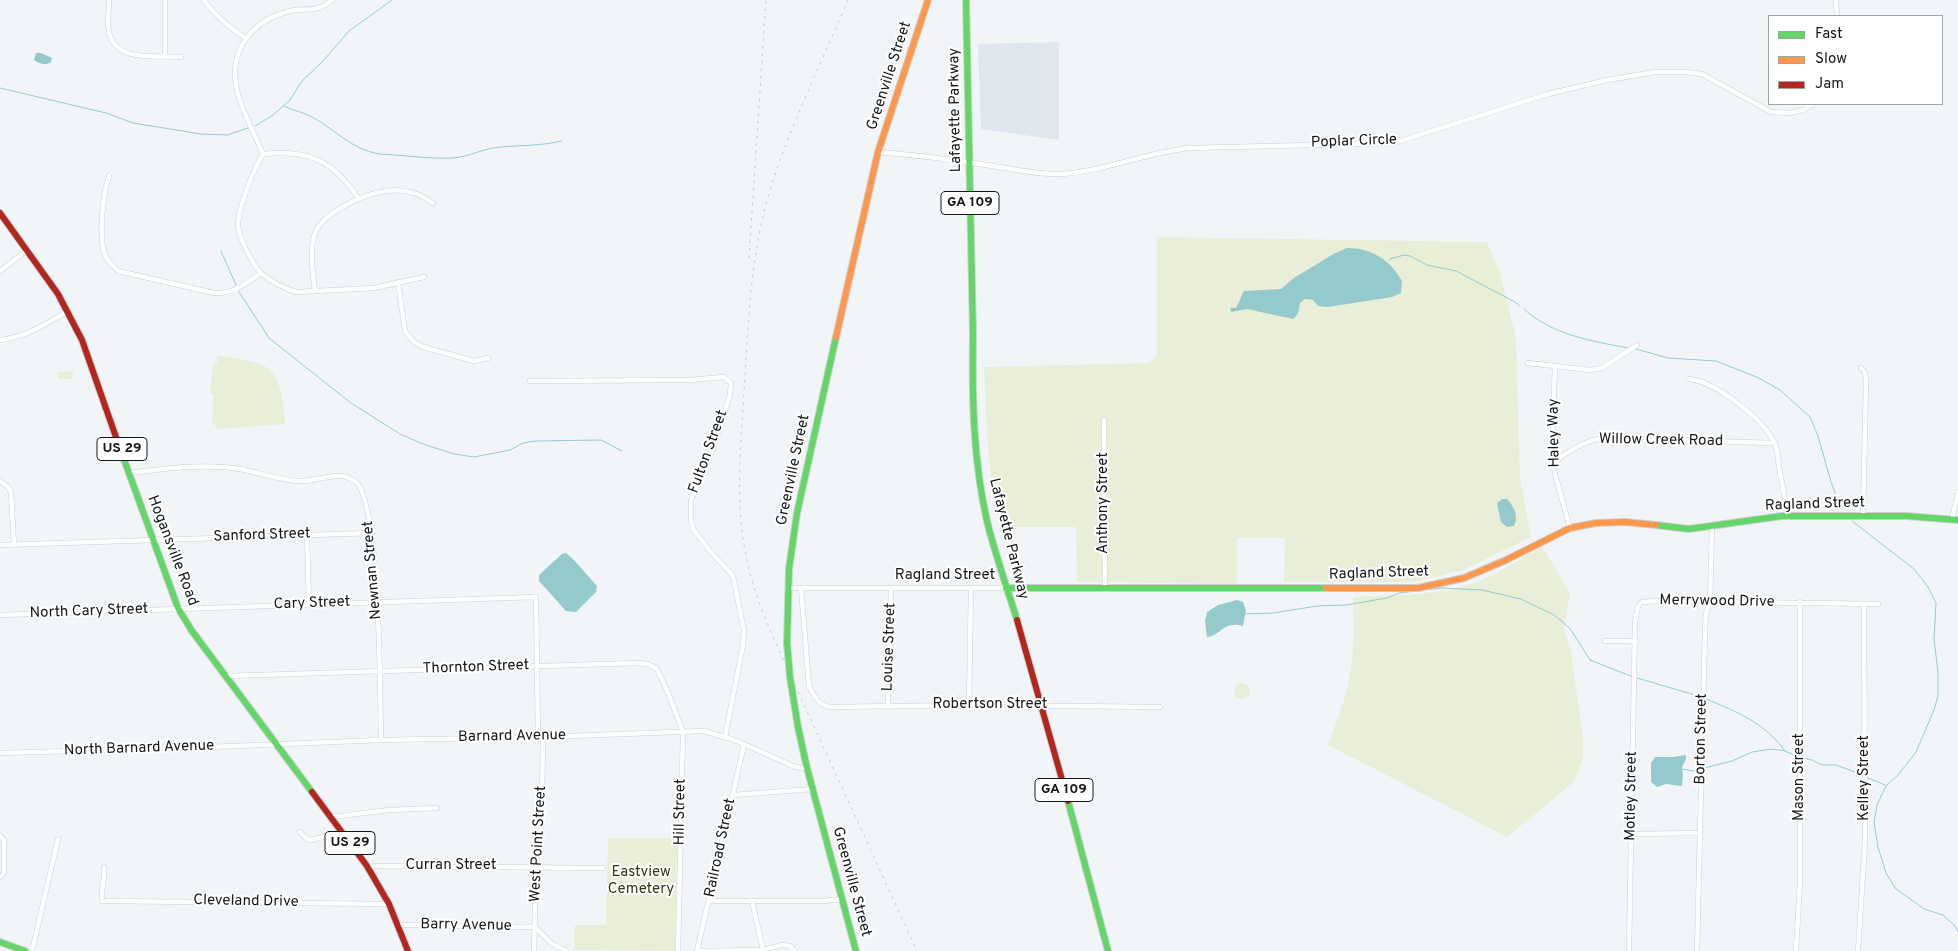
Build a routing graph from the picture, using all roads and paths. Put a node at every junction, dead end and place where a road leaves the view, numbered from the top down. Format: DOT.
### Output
graph roads {
  1 [pos="109,0"];
  2 [pos="165,0"];
  3 [pos="204,0"];
  4 [pos="332,0"];
  5 [pos="928,0"];
  6 [pos="966,0"];
  7 [pos="1836,0"];
  8 [pos="1837,15"];
  9 [pos="245,38"];
  10 [pos="164,55"];
  11 [pos="181,57"];
  12 [pos="1811,105"];
  13 [pos="878,152"];
  14 [pos="263,154"];
  15 [pos="970,162"];
  16 [pos="109,176"];
  17 [pos="358,198"];
  18 [pos="433,203"];
  19 [pos="0,213"];
  20 [pos="27,250"];
  21 [pos="0,271"];
  22 [pos="261,273"];
  23 [pos="424,277"];
  24 [pos="398,282"];
  25 [pos="315,292"];
  26 [pos="68,311"];
  27 [pos="0,340"];
  28 [pos="1637,345"];
  29 [pos="488,358"];
  30 [pos="1528,363"];
  31 [pos="1555,366"];
  32 [pos="1861,368"];
  33 [pos="1689,379"];
  34 [pos="530,381"];
  35 [pos="1104,420"];
  36 [pos="1775,443"];
  37 [pos="1554,462"];
  38 [pos="130,473"];
  39 [pos="0,481"];
  40 [pos="1958,492"];
  41 [pos="1788,516"];
  42 [pos="1863,516"];
  43 [pos="1955,519"];
  44 [pos="1712,527"];
  45 [pos="1570,528"];
  46 [pos="372,533"];
  47 [pos="307,535"];
  48 [pos="153,540"];
  49 [pos="14,544"];
  50 [pos="0,545"];
  51 [pos="1105,587"];
  52 [pos="787,588"];
  53 [pos="800,588"];
  54 [pos="891,588"];
  55 [pos="971,588"];
  56 [pos="1006,588"];
  57 [pos="536,597"];
  58 [pos="377,601"];
  59 [pos="1800,602"];
  60 [pos="1710,603"];
  61 [pos="309,604"];
  62 [pos="1864,604"];
  63 [pos="1878,604"];
  64 [pos="178,608"];
  65 [pos="0,615"];
  66 [pos="1605,641"];
  67 [pos="1636,641"];
  68 [pos="538,666"];
  69 [pos="379,671"];
  70 [pos="226,676"];
  71 [pos="888,705"];
  72 [pos="969,705"];
  73 [pos="1042,705"];
  74 [pos="1160,707"];
  75 [pos="683,732"];
  76 [pos="725,736"];
  77 [pos="540,737"];
  78 [pos="381,740"];
  79 [pos="277,744"];
  80 [pos="744,745"];
  81 [pos="0,753"];
  82 [pos="807,768"];
  83 [pos="813,789"];
  84 [pos="733,795"];
  85 [pos="437,808"];
  86 [pos="331,816"];
  87 [pos="300,832"];
  88 [pos="342,832"];
  89 [pos="1700,833"];
  90 [pos="1631,834"];
  91 [pos="0,836"];
  92 [pos="58,839"];
  93 [pos="367,866"];
  94 [pos="104,867"];
  95 [pos="536,867"];
  96 [pos="604,868"];
  97 [pos="0,877"];
  98 [pos="843,899"];
  99 [pos="709,901"];
  100 [pos="752,901"];
  101 [pos="389,904"];
  102 [pos="398,925"];
  103 [pos="535,927"];
  104 [pos="0,942"];
  105 [pos="16,949"];
  106 [pos="763,950"];
  107 [pos="25,951"];
  108 [pos="32,951"];
  109 [pos="408,951"];
  110 [pos="534,951"];
  111 [pos="566,951"];
  112 [pos="678,951"];
  113 [pos="697,951"];
  114 [pos="795,951"];
  115 [pos="856,951"];
  116 [pos="1108,951"];
  117 [pos="1628,951"];
  118 [pos="1697,951"];
  119 [pos="1796,951"];
  120 [pos="1858,951"];
  1 -- 10 [label="street"];
  2 -- 10 [label="street"];
  3 -- 9 [label="street"];
  4 -- 9 [label="street"];
  5 -- 13 [label="main road, Greenville Street"];
  6 -- 15 [label="main road, Lafayette Parkway / GA 109"];
  7 -- 8 [label="street"];
  9 -- 14 [label="street"];
  10 -- 11 [label="street"];
  12 -- 15 [label="street, Poplar Circle"];
  13 -- 15 [label="street, Poplar Circle"];
  13 -- 52 [label="main road, Greenville Street"];
  14 -- 17 [label="street"];
  14 -- 22 [label="street"];
  15 -- 56 [label="main road, Lafayette Parkway / GA 109"];
  16 -- 22 [label="street"];
  17 -- 18 [label="street"];
  17 -- 25 [label="street"];
  19 -- 20 [label="main road, Hogansville Road / US 29"];
  20 -- 21 [label="street"];
  20 -- 26 [label="main road, Hogansville Road / US 29"];
  22 -- 25 [label="street"];
  23 -- 24 [label="street"];
  24 -- 25 [label="street"];
  24 -- 29 [label="street"];
  26 -- 27 [label="street"];
  26 -- 38 [label="main road, Hogansville Road / US 29"];
  28 -- 31 [label="street"];
  30 -- 31 [label="street"];
  31 -- 37 [label="street, Haley Way"];
  32 -- 42 [label="street"];
  33 -- 36 [label="street"];
  34 -- 76 [label="street, Fulton Street"];
  35 -- 51 [label="street, Anthony Street"];
  36 -- 37 [label="street, Willow Creek Road"];
  36 -- 41 [label="street"];
  37 -- 45 [label="street, Haley Way"];
  38 -- 46 [label="street, Newnan Street"];
  38 -- 48 [label="main road, Hogansville Road / US 29"];
  39 -- 49 [label="street"];
  40 -- 43 [label="street"];
  41 -- 42 [label="main road, Ragland Street"];
  41 -- 44 [label="main road, Ragland Street"];
  42 -- 43 [label="main road, Ragland Street"];
  44 -- 45 [label="main road, Ragland Street"];
  44 -- 60 [label="street, Borton Street"];
  45 -- 51 [label="main road, Ragland Street"];
  46 -- 47 [label="street, Sanford Street"];
  46 -- 58 [label="street, Newnan Street"];
  47 -- 48 [label="street, Sanford Street"];
  47 -- 61 [label="street"];
  48 -- 49 [label="street, Sanford Street"];
  48 -- 64 [label="main road, Hogansville Road / US 29"];
  49 -- 50 [label="street, Sanford Street"];
  51 -- 56 [label="main road, Ragland Street"];
  52 -- 53 [label="street, Ragland Street"];
  52 -- 82 [label="main road, Greenville Street, bridge"];
  53 -- 54 [label="street, Ragland Street"];
  53 -- 71 [label="street, Robertson Street"];
  54 -- 55 [label="street, Ragland Street"];
  54 -- 71 [label="street, Louise Street"];
  55 -- 56 [label="street, Ragland Street"];
  55 -- 72 [label="street"];
  56 -- 73 [label="main road, Lafayette Parkway / GA 109"];
  57 -- 58 [label="street, Cary Street"];
  57 -- 68 [label="street, West Point Street"];
  58 -- 61 [label="street, Cary Street"];
  58 -- 69 [label="street, Newnan Street"];
  59 -- 60 [label="street, Merrywood Drive"];
  59 -- 62 [label="street, Merrywood Drive"];
  59 -- 119 [label="street, Mason Street"];
  60 -- 67 [label="street, Merrywood Drive"];
  60 -- 89 [label="street, Borton Street"];
  61 -- 64 [label="street, Cary Street"];
  62 -- 63 [label="street, Merrywood Drive"];
  62 -- 120 [label="street, Kelley Street"];
  64 -- 65 [label="street, North Cary Street"];
  64 -- 70 [label="main road, Hogansville Road / US 29"];
  66 -- 67 [label="street"];
  67 -- 90 [label="street, Motley Street"];
  68 -- 69 [label="street, Thornton Street"];
  68 -- 75 [label="street, Thornton Street"];
  68 -- 77 [label="street, West Point Street"];
  69 -- 70 [label="street, Thornton Street"];
  69 -- 78 [label="street, Newnan Street"];
  70 -- 79 [label="main road, Hogansville Road / US 29"];
  71 -- 72 [label="street, Robertson Street"];
  72 -- 73 [label="street, Robertson Street"];
  73 -- 74 [label="street, Robertson Street"];
  73 -- 116 [label="main road, Lafayette Parkway / GA 109"];
  75 -- 76 [label="street, Barnard Avenue"];
  75 -- 77 [label="street, Barnard Avenue"];
  75 -- 112 [label="street, Hill Street"];
  76 -- 80 [label="street, Barnard Avenue"];
  77 -- 78 [label="street, Barnard Avenue"];
  77 -- 95 [label="street, West Point Street"];
  78 -- 79 [label="street, Barnard Avenue"];
  79 -- 81 [label="street, North Barnard Avenue"];
  79 -- 86 [label="main road, Hogansville Road / US 29"];
  80 -- 82 [label="street, Barnard Avenue"];
  80 -- 84 [label="street, Railroad Street"];
  82 -- 83 [label="main road, Greenville Street"];
  83 -- 84 [label="street"];
  83 -- 98 [label="main road, Greenville Street"];
  84 -- 99 [label="street, Railroad Street"];
  85 -- 86 [label="street"];
  86 -- 88 [label="main road, Hogansville Road / US 29"];
  87 -- 88 [label="street"];
  88 -- 93 [label="main road, Hogansville Road / US 29"];
  89 -- 90 [label="street"];
  89 -- 118 [label="street, Borton Street"];
  90 -- 117 [label="street, Motley Street"];
  91 -- 97 [label="street"];
  92 -- 108 [label="street"];
  93 -- 95 [label="street, Curran Street"];
  93 -- 101 [label="main road, Hogansville Road / US 29"];
  94 -- 101 [label="street, Cleveland Drive"];
  95 -- 96 [label="street, Curran Street"];
  95 -- 103 [label="street, West Point Street"];
  98 -- 100 [label="street"];
  98 -- 115 [label="main road, Greenville Street"];
  99 -- 100 [label="street"];
  99 -- 113 [label="street, Railroad Street"];
  100 -- 106 [label="street"];
  101 -- 102 [label="main road, Hogansville Road / US 29"];
  102 -- 103 [label="street, Barry Avenue"];
  102 -- 109 [label="main road, Hogansville Road / US 29"];
  103 -- 110 [label="street, West Point Street"];
  103 -- 111 [label="street"];
  104 -- 105 [label="main road"];
  105 -- 107 [label="main road"];
  106 -- 113 [label="street"];
  106 -- 114 [label="street"];
}
